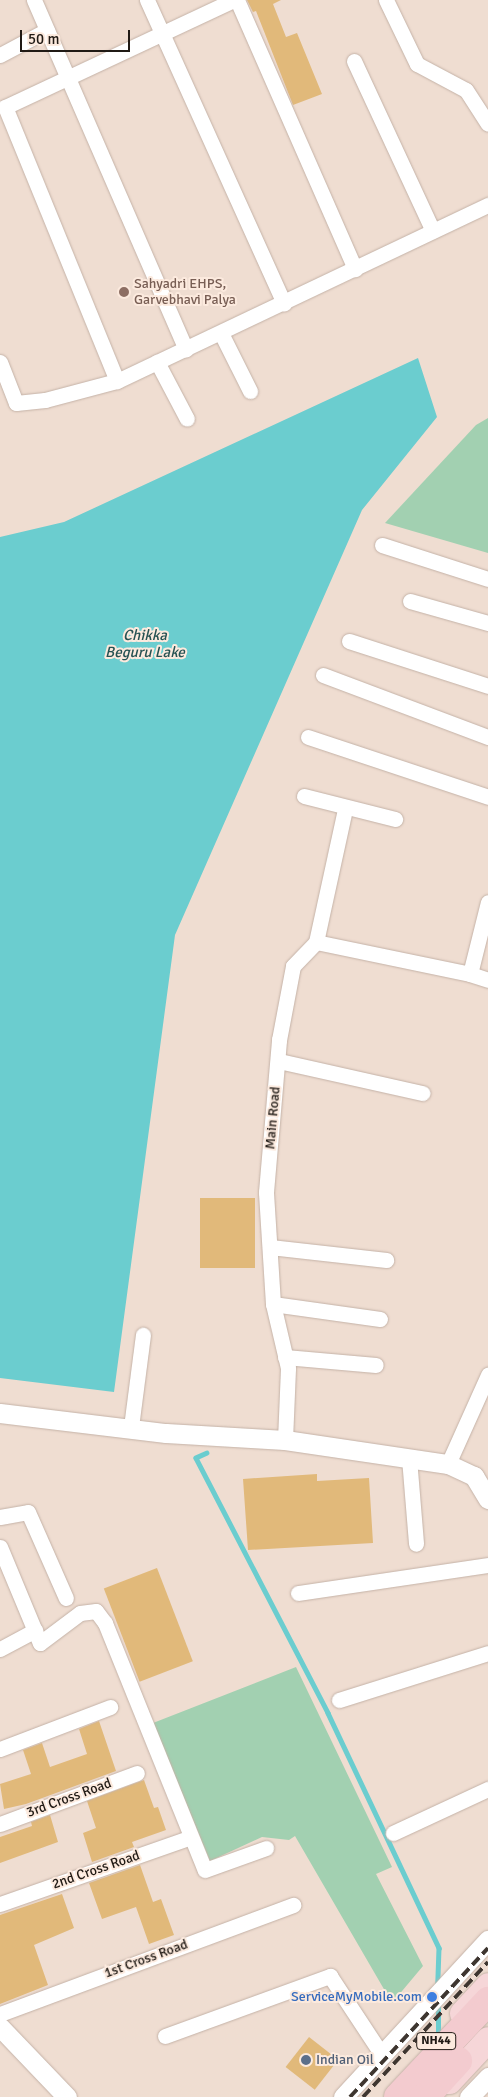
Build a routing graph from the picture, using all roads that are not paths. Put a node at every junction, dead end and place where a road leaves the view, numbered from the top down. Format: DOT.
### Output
graph roads {
  1 [pos="34,0"];
  2 [pos="147,0"];
  3 [pos="235,0"];
  4 [pos="386,0"];
  5 [pos="47,30"];
  6 [pos="163,35"];
  7 [pos="0,55"];
  8 [pos="354,61"];
  9 [pos="68,80"];
  10 [pos="3,108"];
  11 [pos="488,124"];
  12 [pos="488,205"];
  13 [pos="433,231"];
  14 [pos="355,269"];
  15 [pos="284,303"];
  16 [pos="221,332"];
  17 [pos="186,349"];
  18 [pos="0,362"];
  19 [pos="157,362"];
  20 [pos="117,381"];
  21 [pos="250,391"];
  22 [pos="186,419"];
  23 [pos="382,545"];
  24 [pos="488,579"];
  25 [pos="410,601"];
  26 [pos="488,623"];
  27 [pos="349,641"];
  28 [pos="323,675"];
  29 [pos="488,686"];
  30 [pos="308,737"];
  31 [pos="488,738"];
  32 [pos="304,796"];
  33 [pos="488,797"];
  34 [pos="345,809"];
  35 [pos="395,819"];
  36 [pos="488,902"];
  37 [pos="316,942"];
  38 [pos="470,974"];
  39 [pos="488,980"];
  40 [pos="279,1061"];
  41 [pos="422,1093"];
  42 [pos="270,1247"];
  43 [pos="386,1260"];
  44 [pos="273,1304"];
  45 [pos="380,1319"];
  46 [pos="143,1335"];
  47 [pos="285,1357"];
  48 [pos="376,1365"];
  49 [pos="488,1375"];
  50 [pos="0,1413"];
  51 [pos="131,1427"];
  52 [pos="284,1440"];
  53 [pos="409,1458"];
  54 [pos="448,1464"];
  55 [pos="488,1500"];
  56 [pos="0,1517"];
  57 [pos="416,1544"];
  58 [pos="0,1547"];
  59 [pos="488,1565"];
  60 [pos="6,1575"];
  61 [pos="298,1594"];
  62 [pos="66,1598"];
  63 [pos="35,1630"];
  64 [pos="0,1649"];
  65 [pos="488,1653"];
  66 [pos="339,1700"];
  67 [pos="110,1707"];
  68 [pos="0,1749"];
  69 [pos="138,1773"];
  70 [pos="488,1789"];
  71 [pos="0,1824"];
  72 [pos="393,1833"];
  73 [pos="192,1837"];
  74 [pos="266,1848"];
  75 [pos="0,1904"];
  76 [pos="293,1905"];
  77 [pos="488,1940"];
  78 [pos="488,1985"];
  79 [pos="488,2000"];
  80 [pos="0,2014"];
  81 [pos="0,2027"];
  82 [pos="488,2028"];
  83 [pos="165,2036"];
  84 [pos="488,2039"];
  85 [pos="382,2055"];
  86 [pos="488,2077"];
  87 [pos="66,2097"];
  88 [pos="343,2097"];
  89 [pos="384,2097"];
  90 [pos="398,2097"];
  91 [pos="425,2097"];
  92 [pos="434,2097"];
  93 [pos="469,2097"];
  1 -- 5 [label="street"];
  2 -- 6 [label="street"];
  3 -- 6 [label="street"];
  3 -- 14 [label="street"];
  4 -- 11 [label="street"];
  5 -- 7 [label="street"];
  5 -- 9 [label="street"];
  6 -- 9 [label="street"];
  6 -- 15 [label="street"];
  8 -- 13 [label="street"];
  9 -- 10 [label="street"];
  9 -- 17 [label="street"];
  10 -- 20 [label="street"];
  12 -- 13 [label="street"];
  13 -- 14 [label="street"];
  14 -- 15 [label="street"];
  15 -- 16 [label="street"];
  16 -- 17 [label="street"];
  16 -- 21 [label="street"];
  17 -- 19 [label="street"];
  18 -- 20 [label="street"];
  19 -- 20 [label="street"];
  19 -- 22 [label="street"];
  23 -- 24 [label="street"];
  25 -- 26 [label="street"];
  27 -- 29 [label="street"];
  28 -- 31 [label="street"];
  30 -- 33 [label="street"];
  32 -- 34 [label="street"];
  34 -- 35 [label="street"];
  34 -- 37 [label="street"];
  36 -- 38 [label="street"];
  37 -- 38 [label="street"];
  37 -- 40 [label="street, Main Road"];
  38 -- 39 [label="street"];
  40 -- 41 [label="street"];
  40 -- 42 [label="street, Main Road"];
  42 -- 43 [label="street"];
  42 -- 44 [label="street, Main Road"];
  44 -- 45 [label="street"];
  44 -- 47 [label="street, Main Road"];
  46 -- 51 [label="street"];
  47 -- 48 [label="street"];
  47 -- 52 [label="street, Main Road"];
  49 -- 54 [label="street"];
  50 -- 51 [label="street"];
  51 -- 52 [label="street"];
  52 -- 53 [label="street"];
  53 -- 54 [label="street"];
  53 -- 57 [label="street"];
  54 -- 55 [label="street"];
  56 -- 62 [label="street"];
  58 -- 60 [label="street"];
  59 -- 61 [label="street"];
  60 -- 63 [label="street"];
  63 -- 64 [label="street"];
  63 -- 73 [label="street"];
  65 -- 66 [label="street"];
  67 -- 68 [label="street"];
  69 -- 71 [label="street, 3rd Cross Road"];
  70 -- 72 [label="street"];
  73 -- 74 [label="street"];
  73 -- 75 [label="street, 2nd Cross Road"];
  76 -- 80 [label="street, 1st Cross Road"];
  77 -- 85 [label="street"];
  78 -- 89 [label="highway, NH44"];
  79 -- 90 [label="highway"];
  81 -- 87 [label="street"];
  82 -- 91 [label="highway"];
  83 -- 85 [label="street"];
  84 -- 92 [label="highway, NH44"];
  85 -- 88 [label="street"];
  86 -- 93 [label="street"];
}
